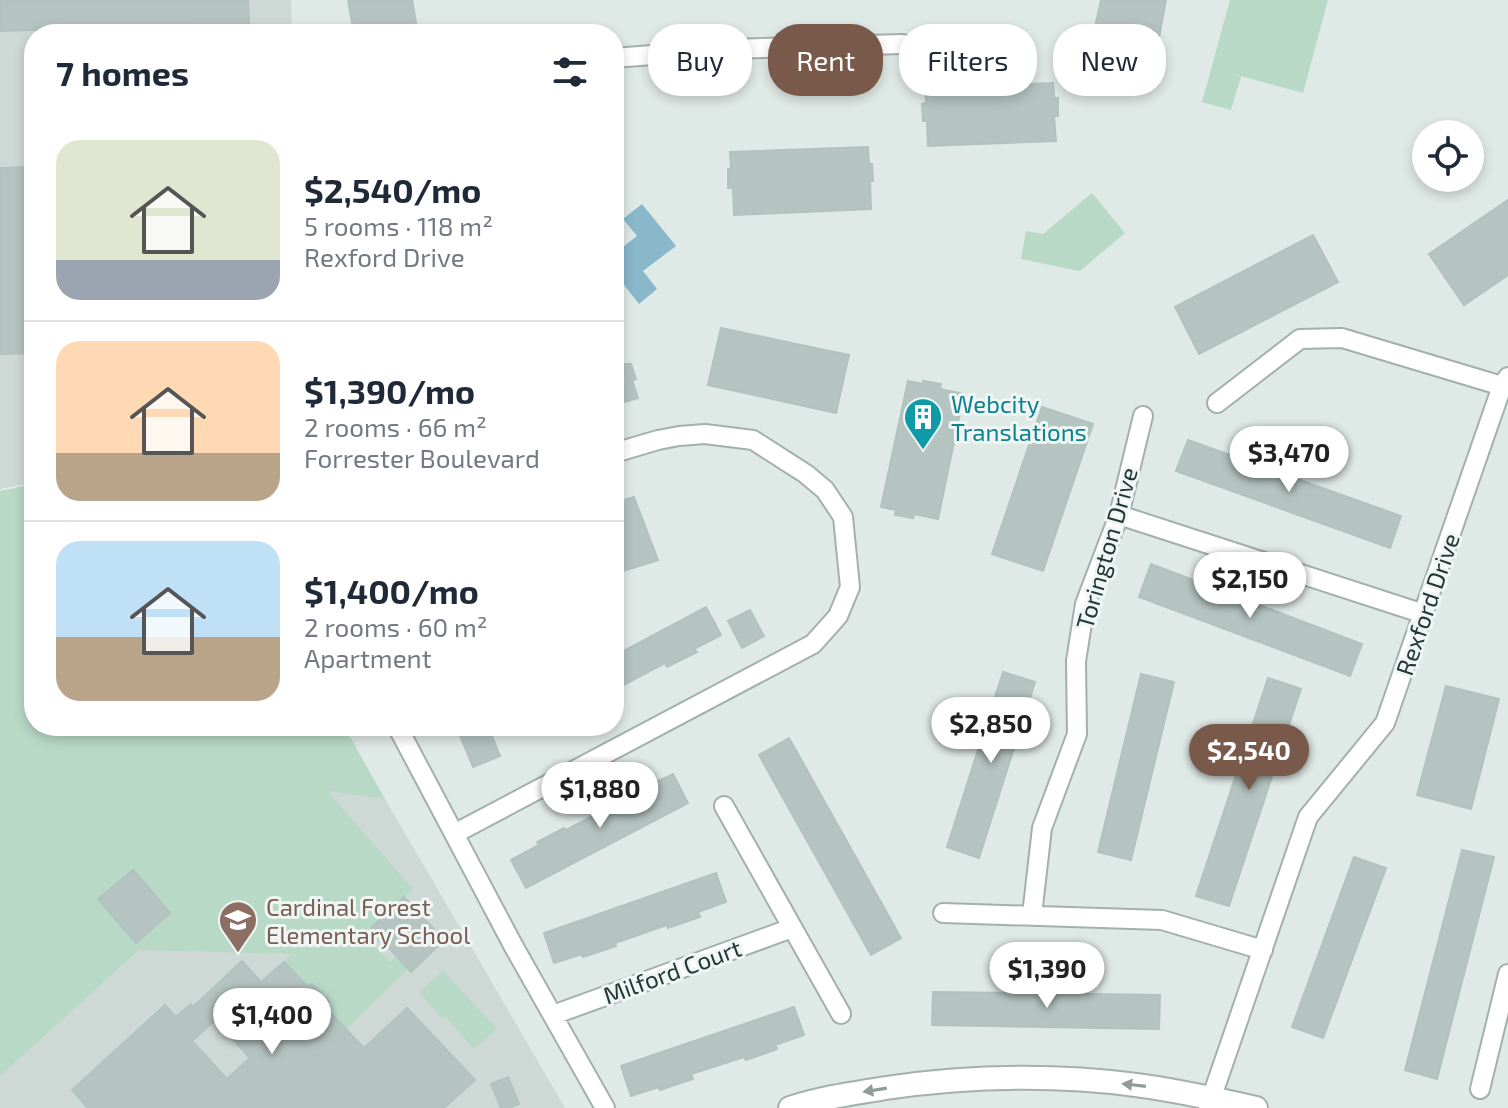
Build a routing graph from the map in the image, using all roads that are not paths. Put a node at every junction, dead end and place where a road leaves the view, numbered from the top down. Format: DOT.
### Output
graph roads {
  1 [pos="899,44"];
  2 [pos="624,57"];
  3 [pos="1505,382"];
  4 [pos="1217,403"];
  5 [pos="1143,416"];
  6 [pos="624,450"];
  7 [pos="1119,515"];
  8 [pos="1424,614"];
  9 [pos="402,736"];
  10 [pos="724,806"];
  11 [pos="454,834"];
  12 [pos="943,913"];
  13 [pos="1032,915"];
  14 [pos="792,928"];
  15 [pos="1263,950"];
  16 [pos="1508,974"];
  17 [pos="841,1014"];
  18 [pos="553,1015"];
  19 [pos="1503,1016"];
  20 [pos="1480,1089"];
  21 [pos="1210,1103"];
  22 [pos="605,1108"];
  23 [pos="790,1108"];
  24 [pos="1256,1108"];
  1 -- 2 [label="street"];
  3 -- 4 [label="street, Rexford Drive"];
  3 -- 8 [label="street, Rexford Drive"];
  5 -- 7 [label="street, Torington Drive"];
  6 -- 11 [label="street"];
  7 -- 8 [label="street"];
  7 -- 13 [label="street, Torington Drive"];
  8 -- 15 [label="street, Rexford Drive"];
  9 -- 11 [label="street"];
  10 -- 14 [label="street"];
  11 -- 18 [label="street"];
  12 -- 13 [label="street"];
  13 -- 15 [label="street"];
  14 -- 17 [label="street"];
  14 -- 18 [label="street, Milford Court"];
  15 -- 21 [label="street, Rexford Drive"];
  16 -- 19 [label="street"];
  18 -- 22 [label="street"];
  19 -- 20 [label="street"];
  21 -- 23 [label="street, one-way"];
  21 -- 24 [label="street"];
}
